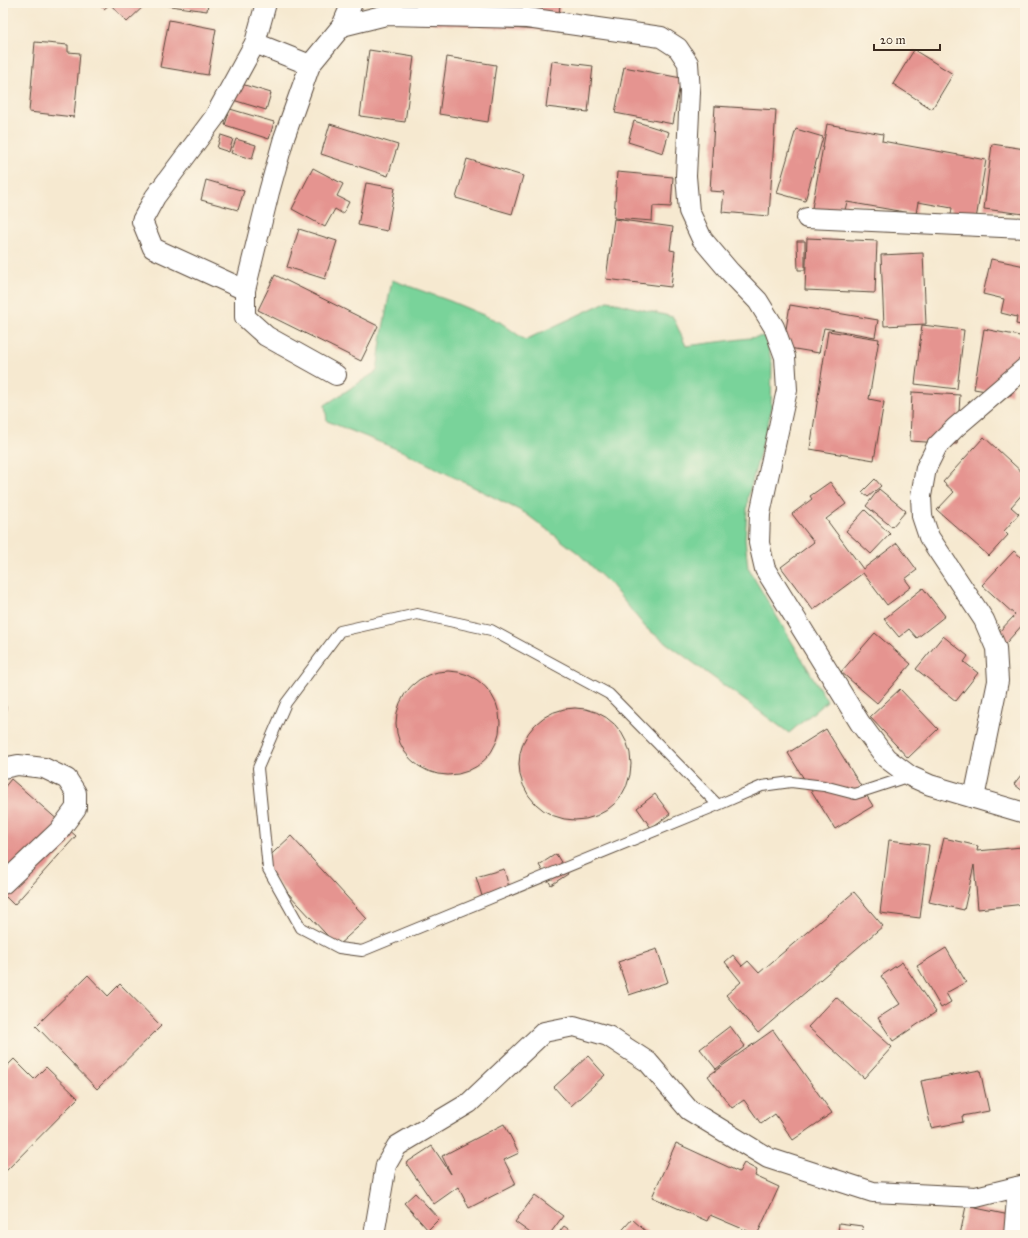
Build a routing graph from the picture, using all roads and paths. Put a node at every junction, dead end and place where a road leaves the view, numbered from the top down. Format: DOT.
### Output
graph roads {
  1 [pos="266,3"];
  2 [pos="352,3"];
  3 [pos="342,26"];
  4 [pos="255,43"];
  5 [pos="310,64"];
  6 [pos="807,218"];
  7 [pos="1025,228"];
  8 [pos="246,290"];
  9 [pos="1025,368"];
  10 [pos="336,375"];
  11 [pos="3,768"];
  12 [pos="910,776"];
  13 [pos="974,798"];
  14 [pos="718,805"];
  15 [pos="1025,813"];
  16 [pos="3,884"];
  17 [pos="1022,1186"];
  18 [pos="374,1235"];
  19 [pos="1014,1235"];
  1 -- 4 [label="street"];
  2 -- 3 [label="street"];
  3 -- 5 [label="street"];
  3 -- 12 [label="street"];
  4 -- 5 [label="street"];
  4 -- 8 [label="street"];
  5 -- 8 [label="street"];
  6 -- 7 [label="street"];
  8 -- 10 [label="street"];
  9 -- 13 [label="street"];
  11 -- 16 [label="street"];
  12 -- 13 [label="street"];
  12 -- 14 [label="lane"];
  13 -- 15 [label="street"];
  14 -- 14 [label="lane"];
  17 -- 18 [label="street"];
  17 -- 19 [label="street"];
}
